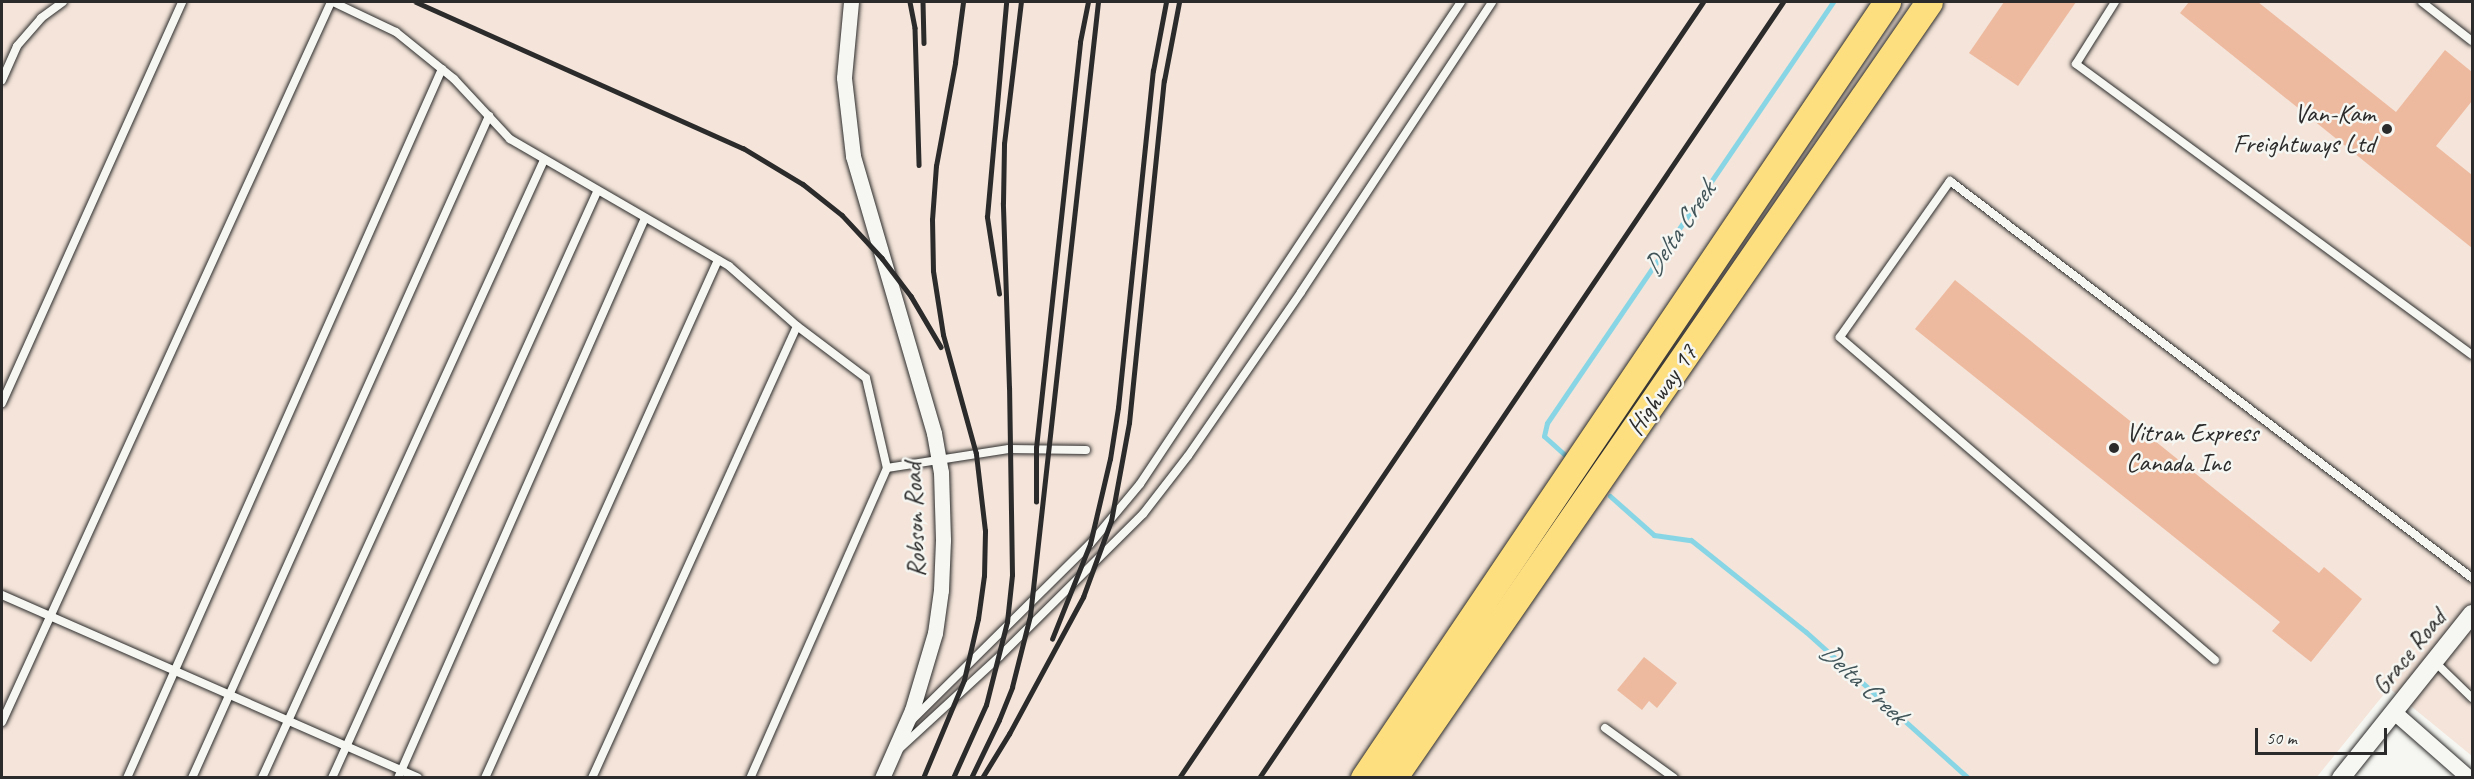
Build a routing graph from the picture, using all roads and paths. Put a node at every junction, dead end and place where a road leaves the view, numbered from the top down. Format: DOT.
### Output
graph roads {
  1 [pos="63,2"];
  2 [pos="182,2"];
  3 [pos="332,2"];
  4 [pos="851,2"];
  5 [pos="1461,2"];
  6 [pos="1492,2"];
  7 [pos="1887,2"];
  8 [pos="1929,2"];
  9 [pos="2115,2"];
  10 [pos="2422,2"];
  11 [pos="2472,41"];
  12 [pos="442,69"];
  13 [pos="2,80"];
  14 [pos="489,116"];
  15 [pos="544,160"];
  16 [pos="597,192"];
  17 [pos="645,218"];
  18 [pos="718,260"];
  19 [pos="797,326"];
  20 [pos="2472,355"];
  21 [pos="2,403"];
  22 [pos="1086,450"];
  23 [pos="939,462"];
  24 [pos="887,468"];
  25 [pos="2472,578"];
  26 [pos="2,596"];
  27 [pos="2472,614"];
  28 [pos="50,616"];
  29 [pos="2215,660"];
  30 [pos="2434,662"];
  31 [pos="175,671"];
  32 [pos="2471,694"];
  33 [pos="229,695"];
  34 [pos="2394,712"];
  35 [pos="288,721"];
  36 [pos="2,722"];
  37 [pos="904,727"];
  38 [pos="1605,728"];
  39 [pos="346,746"];
  40 [pos="892,755"];
  41 [pos="399,774"];
  42 [pos="127,777"];
  43 [pos="192,777"];
  44 [pos="262,777"];
  45 [pos="332,777"];
  46 [pos="418,777"];
  47 [pos="485,777"];
  48 [pos="592,777"];
  49 [pos="750,777"];
  50 [pos="882,777"];
  51 [pos="1364,777"];
  52 [pos="1393,777"];
  53 [pos="1674,777"];
  54 [pos="2341,777"];
  55 [pos="2469,777"];
  1 -- 13 [label="lane"];
  2 -- 21 [label="lane"];
  3 -- 12 [label="lane"];
  3 -- 28 [label="lane"];
  4 -- 23 [label="street, Robson Road"];
  5 -- 37 [label="lane"];
  6 -- 40 [label="lane"];
  7 -- 51 [label="highway, Highway 17"];
  8 -- 52 [label="highway, Highway 17"];
  9 -- 20 [label="lane"];
  10 -- 11 [label="lane"];
  12 -- 14 [label="lane"];
  12 -- 31 [label="lane"];
  14 -- 15 [label="lane"];
  14 -- 33 [label="lane"];
  15 -- 16 [label="lane"];
  15 -- 35 [label="lane"];
  16 -- 17 [label="lane"];
  16 -- 39 [label="lane"];
  17 -- 18 [label="lane"];
  17 -- 41 [label="lane"];
  18 -- 19 [label="lane"];
  18 -- 47 [label="lane"];
  19 -- 24 [label="lane"];
  19 -- 48 [label="lane"];
  22 -- 23 [label="lane"];
  23 -- 24 [label="lane"];
  23 -- 37 [label="street, Robson Road"];
  24 -- 49 [label="lane"];
  25 -- 29 [label="lane"];
  26 -- 28 [label="lane"];
  27 -- 30 [label="street, Grace Road"];
  28 -- 31 [label="lane"];
  28 -- 36 [label="lane"];
  30 -- 32 [label="lane"];
  30 -- 34 [label="street, Grace Road"];
  31 -- 33 [label="lane"];
  31 -- 42 [label="lane"];
  33 -- 35 [label="lane"];
  33 -- 43 [label="lane"];
  34 -- 54 [label="street, Grace Road"];
  34 -- 55 [label="street"];
  35 -- 39 [label="lane"];
  35 -- 44 [label="lane"];
  37 -- 40 [label="street, Robson Road"];
  38 -- 53 [label="lane"];
  39 -- 41 [label="lane"];
  39 -- 45 [label="lane"];
  40 -- 50 [label="street, Robson Road"];
  41 -- 46 [label="lane"];
}
